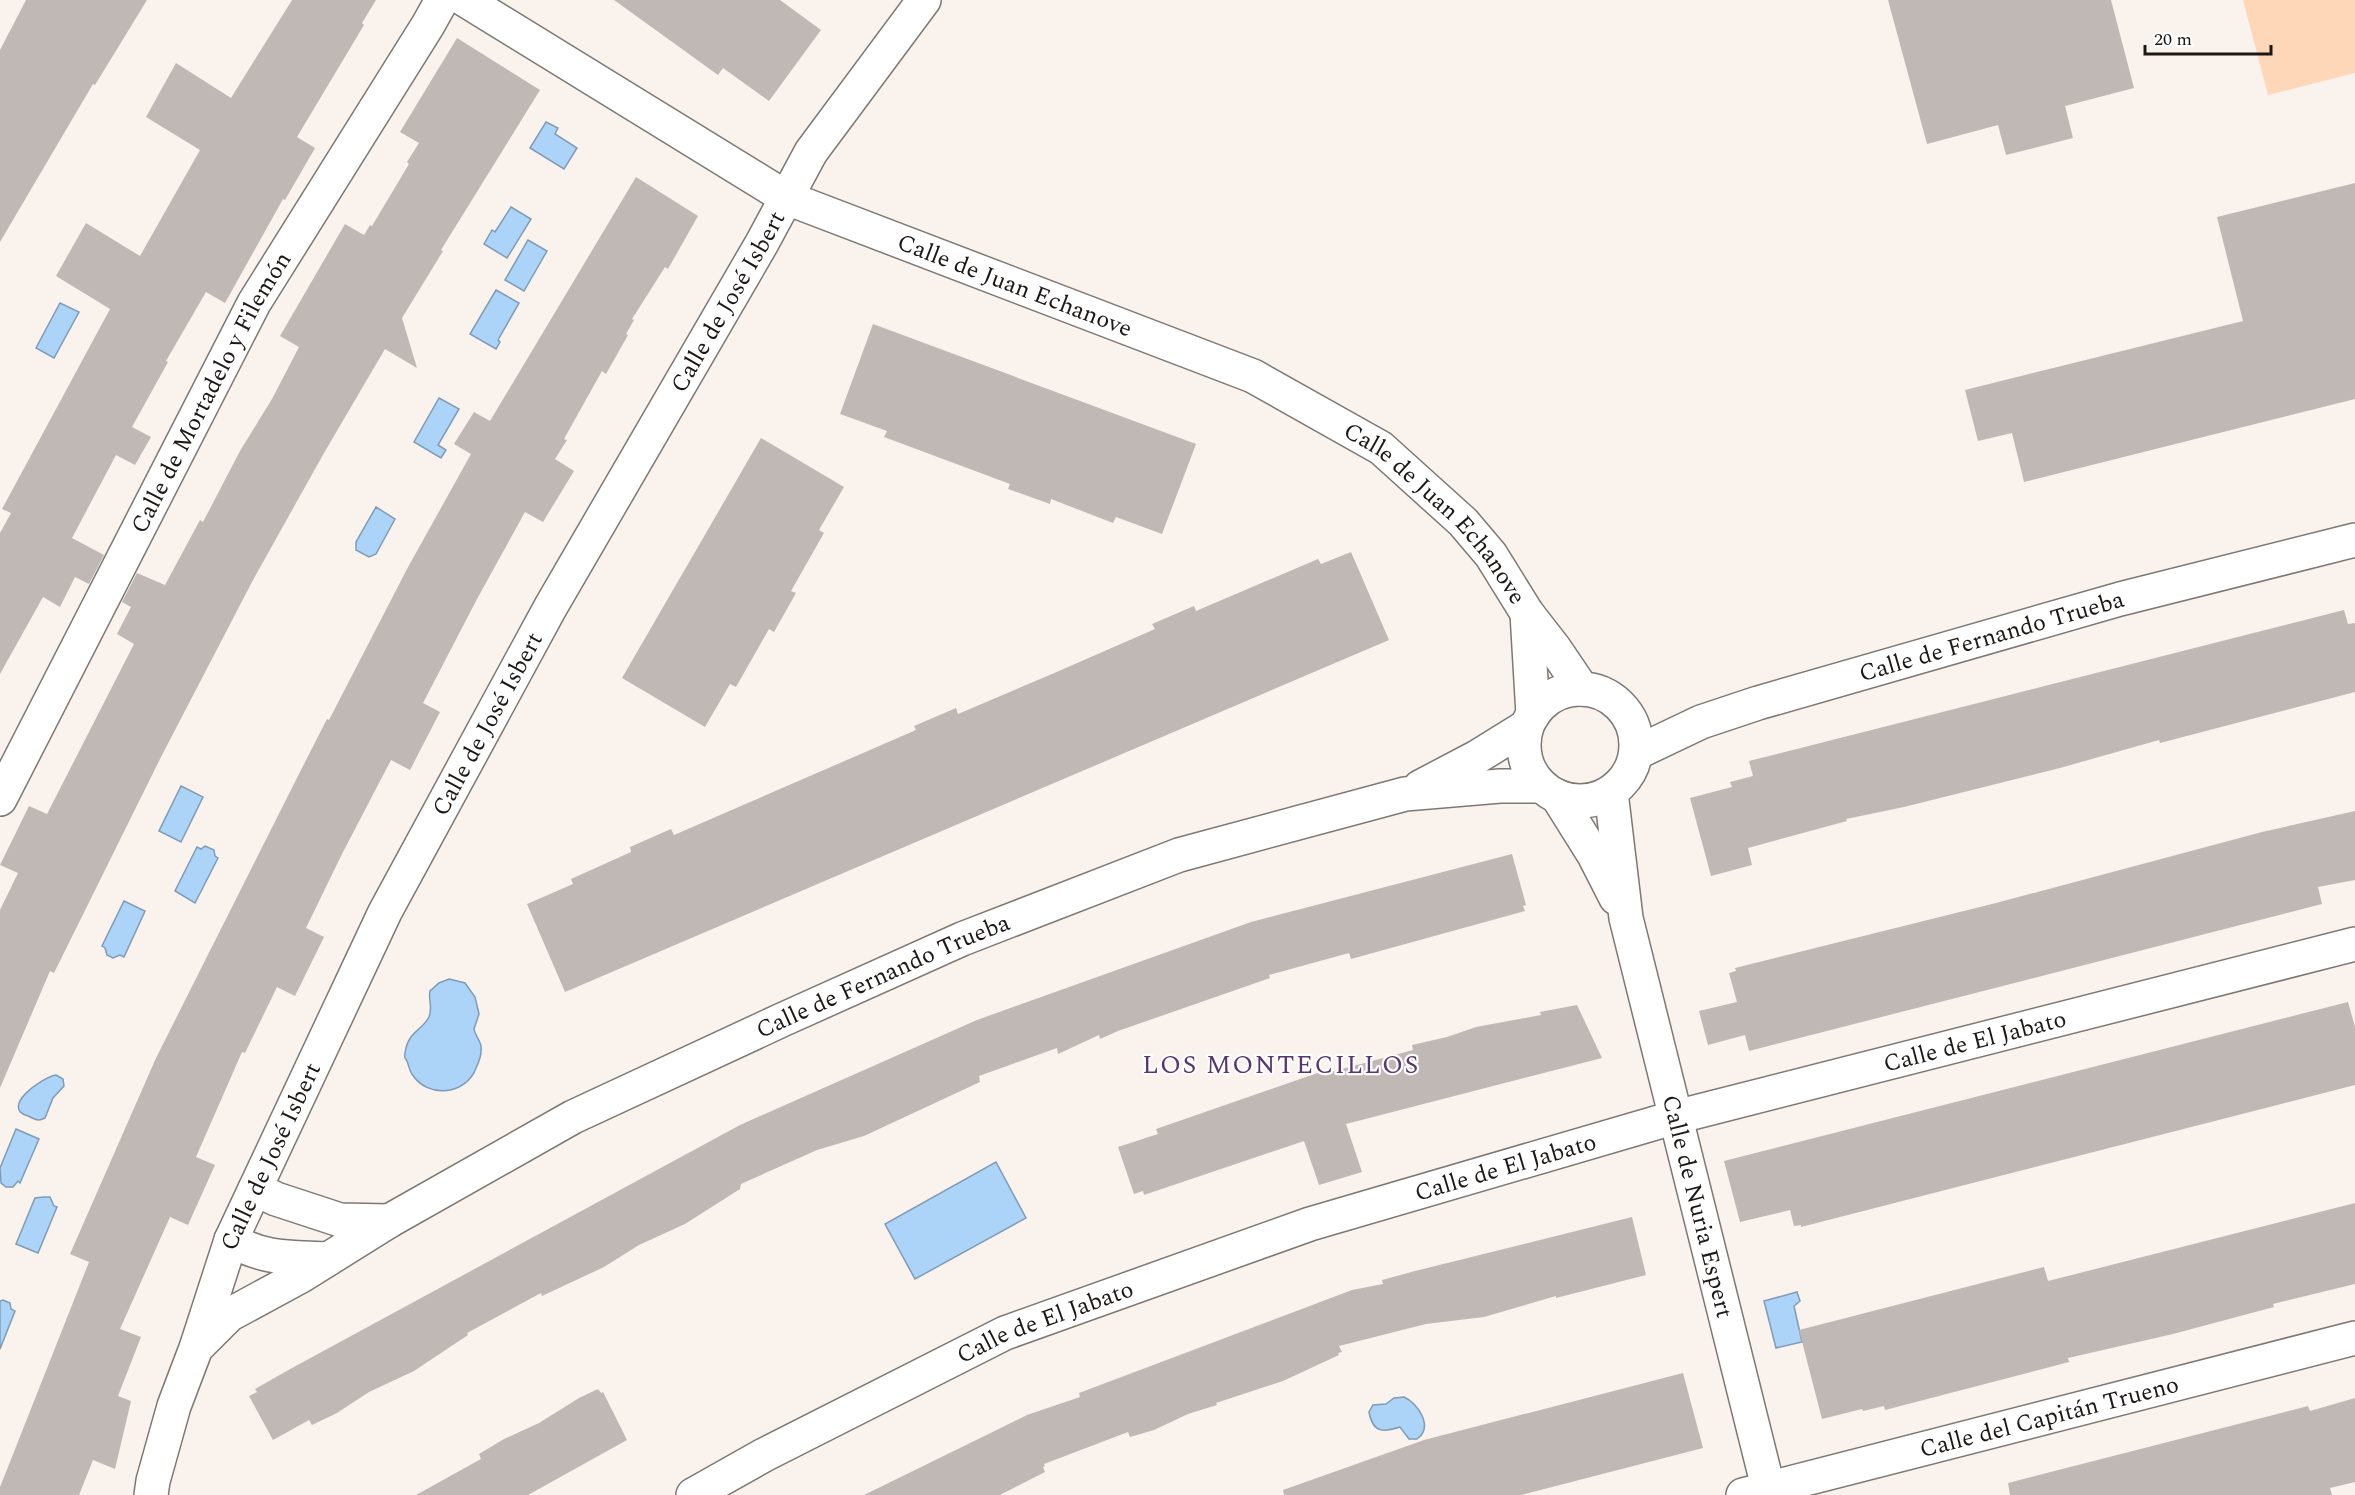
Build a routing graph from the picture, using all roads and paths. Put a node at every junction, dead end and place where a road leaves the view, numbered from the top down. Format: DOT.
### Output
graph roads {
  1 [pos="442,0"];
  2 [pos="465,0"];
  3 [pos="924,0"];
  4 [pos="787,198"];
  5 [pos="2355,540"];
  6 [pos="1527,613"];
  7 [pos="1582,689"];
  8 [pos="1530,720"];
  9 [pos="1636,753"];
  10 [pos="1549,791"];
  11 [pos="1611,792"];
  12 [pos="1405,794"];
  13 [pos="0,799"];
  14 [pos="1626,918"];
  15 [pos="2355,945"];
  16 [pos="1676,1117"];
  17 [pos="255,1189"];
  18 [pos="388,1221"];
  19 [pos="231,1240"];
  20 [pos="328,1259"];
  21 [pos="2355,1338"];
  22 [pos="196,1348"];
  23 [pos="1761,1493"];
  24 [pos="151,1495"];
  25 [pos="693,1495"];
  1 -- 13 [label="street, Calle de Mortadelo y Filemón"];
  2 -- 4 [label="street, Calle de Juan Echanove"];
  3 -- 4 [label="street, Calle de José Isbert"];
  4 -- 6 [label="street, Calle de Juan Echanove"];
  4 -- 17 [label="street, Calle de José Isbert"];
  5 -- 9 [label="street, Calle de Fernando Trueba"];
  6 -- 7 [label="street, Calle de Juan Echanove"];
  6 -- 8 [label="street, Calle de Juan Echanove"];
  7 -- 8 [label="street"];
  7 -- 9 [label="street"];
  8 -- 10 [label="street"];
  8 -- 12 [label="street, Calle de Fernando Trueba"];
  9 -- 11 [label="street"];
  10 -- 11 [label="street"];
  10 -- 12 [label="street, Calle de Fernando Trueba"];
  10 -- 14 [label="street, Calle de Nuria Espert"];
  11 -- 14 [label="street, Calle de Nuria Espert"];
  12 -- 18 [label="street, Calle de Fernando Trueba"];
  14 -- 16 [label="street, Calle de Nuria Espert"];
  15 -- 16 [label="street, Calle de El Jabato"];
  16 -- 23 [label="street, Calle de Nuria Espert"];
  16 -- 25 [label="street, Calle de El Jabato"];
  17 -- 18 [label="street"];
  17 -- 19 [label="street, Calle de José Isbert"];
  18 -- 20 [label="street, Calle de Fernando Trueba"];
  19 -- 20 [label="street"];
  19 -- 22 [label="street, Calle de José Isbert"];
  20 -- 22 [label="street, Calle de Fernando Trueba"];
  21 -- 23 [label="street, Calle del Capitán Trueno"];
  22 -- 24 [label="street, Calle de José Isbert"];
}
